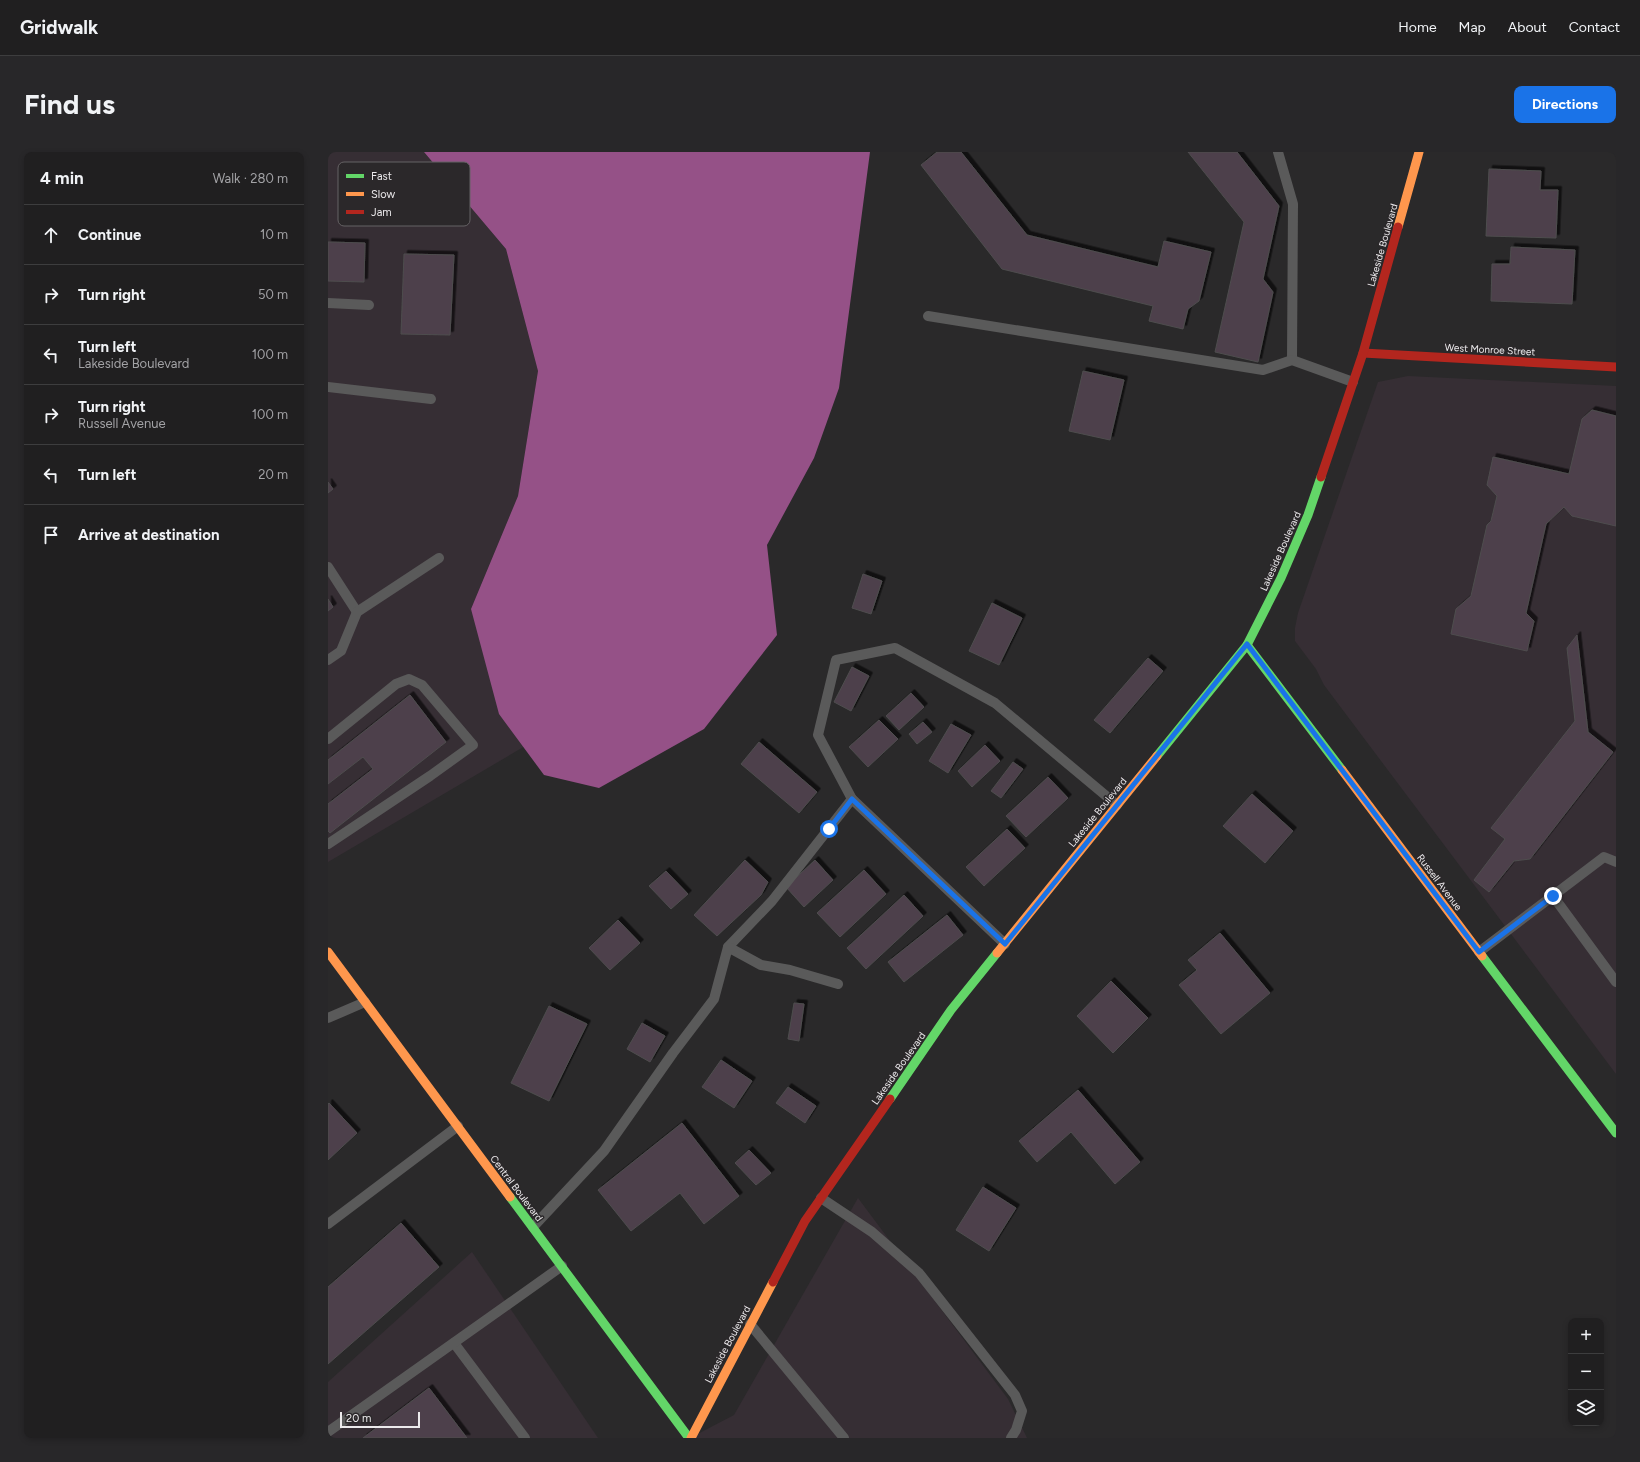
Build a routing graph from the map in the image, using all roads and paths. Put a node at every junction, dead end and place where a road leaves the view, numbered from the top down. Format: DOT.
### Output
graph roads {
  1 [pos="1278,152"];
  2 [pos="1419,152"];
  3 [pos="328,303"];
  4 [pos="369,305"];
  5 [pos="928,316"];
  6 [pos="1363,353"];
  7 [pos="1292,360"];
  8 [pos="1616,367"];
  9 [pos="1353,382"];
  10 [pos="328,387"];
  11 [pos="431,399"];
  12 [pos="439,558"];
  13 [pos="328,567"];
  14 [pos="357,612"];
  15 [pos="1247,644"];
  16 [pos="328,660"];
  17 [pos="328,738"];
  18 [pos="852,799"];
  19 [pos="1117,805"];
  20 [pos="328,844"];
  21 [pos="1616,862"];
  22 [pos="1553,896"];
  23 [pos="1005,944"];
  24 [pos="728,947"];
  25 [pos="328,952"];
  26 [pos="1479,952"];
  27 [pos="1616,982"];
  28 [pos="838,984"];
  29 [pos="365,1002"];
  30 [pos="328,1018"];
  31 [pos="458,1126"];
  32 [pos="1616,1133"];
  33 [pos="821,1198"];
  34 [pos="328,1224"];
  35 [pos="532,1227"];
  36 [pos="562,1266"];
  37 [pos="750,1324"];
  38 [pos="454,1343"];
  39 [pos="328,1432"];
  40 [pos="525,1438"];
  41 [pos="690,1438"];
  42 [pos="844,1438"];
  43 [pos="1012,1438"];
  1 -- 7 [label="lane"];
  2 -- 6 [label="street, Lakeside Boulevard"];
  3 -- 4 [label="lane"];
  5 -- 7 [label="lane"];
  6 -- 8 [label="street, West Monroe Street"];
  6 -- 9 [label="street, Lakeside Boulevard"];
  7 -- 9 [label="lane"];
  9 -- 15 [label="street, Lakeside Boulevard"];
  10 -- 11 [label="lane"];
  12 -- 14 [label="lane"];
  13 -- 14 [label="lane"];
  14 -- 16 [label="lane"];
  15 -- 19 [label="street, Lakeside Boulevard"];
  15 -- 26 [label="street, Russell Avenue"];
  17 -- 20 [label="lane"];
  18 -- 19 [label="lane"];
  18 -- 23 [label="lane"];
  18 -- 24 [label="lane"];
  19 -- 23 [label="street, Lakeside Boulevard"];
  21 -- 22 [label="lane"];
  22 -- 26 [label="lane"];
  22 -- 27 [label="lane"];
  23 -- 33 [label="street, Lakeside Boulevard"];
  24 -- 28 [label="lane"];
  24 -- 35 [label="lane"];
  25 -- 29 [label="street, Central Boulevard"];
  26 -- 32 [label="street, Russell Avenue"];
  29 -- 30 [label="lane"];
  29 -- 31 [label="street, Central Boulevard"];
  31 -- 34 [label="lane"];
  31 -- 35 [label="street, Central Boulevard"];
  33 -- 37 [label="street, Lakeside Boulevard"];
  33 -- 43 [label="lane"];
  35 -- 36 [label="street, Central Boulevard"];
  36 -- 38 [label="lane"];
  36 -- 41 [label="street, Central Boulevard"];
  37 -- 41 [label="street, Lakeside Boulevard"];
  37 -- 42 [label="lane"];
  38 -- 39 [label="lane"];
  38 -- 40 [label="lane"];
}
